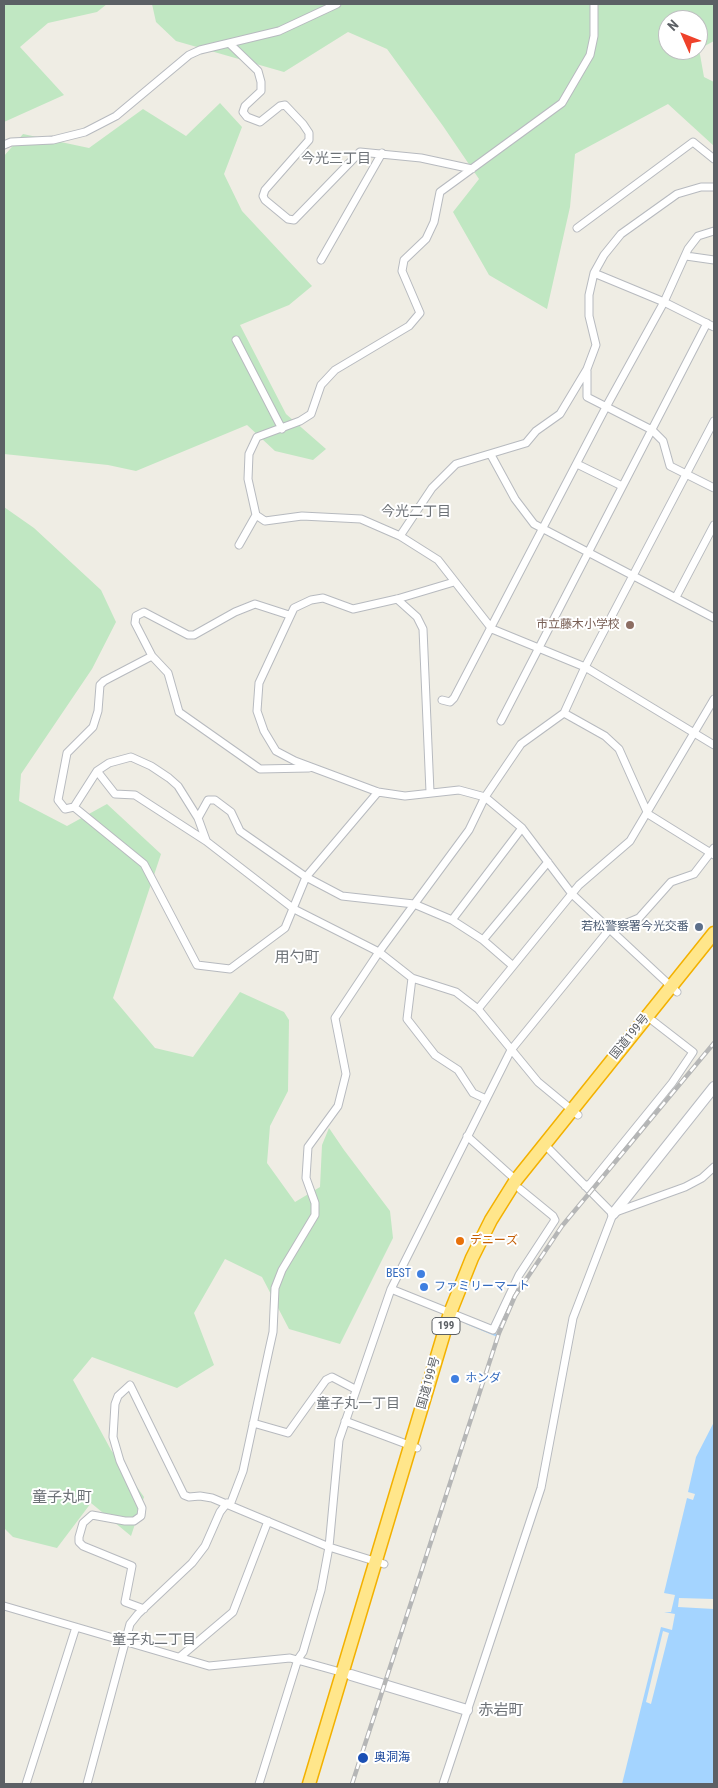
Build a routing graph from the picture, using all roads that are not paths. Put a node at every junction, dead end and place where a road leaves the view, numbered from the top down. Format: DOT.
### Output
graph roads {
  1 [pos="337,4"];
  2 [pos="594,4"];
  3 [pos="230,44"];
  4 [pos="4,145"];
  5 [pos="382,153"];
  6 [pos="714,159"];
  7 [pos="472,169"];
  8 [pos="714,187"];
  9 [pos="577,228"];
  10 [pos="714,231"];
  11 [pos="686,256"];
  12 [pos="321,260"];
  13 [pos="714,260"];
  14 [pos="594,272"];
  15 [pos="664,302"];
  16 [pos="711,325"];
  17 [pos="236,340"];
  18 [pos="587,369"];
  19 [pos="606,407"];
  20 [pos="714,421"];
  21 [pos="282,429"];
  22 [pos="652,430"];
  23 [pos="491,454"];
  24 [pos="578,464"];
  25 [pos="687,473"];
  26 [pos="622,486"];
  27 [pos="714,488"];
  28 [pos="256,515"];
  29 [pos="714,525"];
  30 [pos="544,529"];
  31 [pos="400,536"];
  32 [pos="239,546"];
  33 [pos="587,551"];
  34 [pos="633,575"];
  35 [pos="454,582"];
  36 [pos="676,597"];
  37 [pos="397,599"];
  38 [pos="289,616"];
  39 [pos="714,618"];
  40 [pos="492,629"];
  41 [pos="539,649"];
  42 [pos="152,656"];
  43 [pos="585,667"];
  44 [pos="714,699"];
  45 [pos="442,700"];
  46 [pos="564,713"];
  47 [pos="501,721"];
  48 [pos="693,734"];
  49 [pos="714,745"];
  50 [pos="314,768"];
  51 [pos="97,771"];
  52 [pos="378,792"];
  53 [pos="430,792"];
  54 [pos="485,797"];
  55 [pos="74,807"];
  56 [pos="648,814"];
  57 [pos="198,818"];
  58 [pos="522,828"];
  59 [pos="206,841"];
  60 [pos="713,852"];
  61 [pos="548,862"];
  62 [pos="306,877"];
  63 [pos="572,894"];
  64 [pos="414,904"];
  65 [pos="294,909"];
  66 [pos="452,920"];
  67 [pos="608,930"];
  68 [pos="714,933"];
  69 [pos="483,940"];
  70 [pos="714,946"];
  71 [pos="379,952"];
  72 [pos="513,966"];
  73 [pos="412,978"];
  74 [pos="674,990"];
  75 [pos="478,1009"];
  76 [pos="653,1021"];
  77 [pos="511,1050"];
  78 [pos="714,1087"];
  79 [pos="486,1099"];
  80 [pos="574,1113"];
  81 [pos="467,1136"];
  82 [pos="549,1149"];
  83 [pos="714,1167"];
  84 [pos="519,1185"];
  85 [pos="585,1186"];
  86 [pos="613,1214"];
  87 [pos="391,1289"];
  88 [pos="453,1314"];
  89 [pos="355,1389"];
  90 [pos="345,1421"];
  91 [pos="253,1423"];
  92 [pos="414,1447"];
  93 [pos="228,1504"];
  94 [pos="268,1521"];
  95 [pos="329,1547"];
  96 [pos="381,1563"];
  97 [pos="4,1606"];
  98 [pos="144,1609"];
  99 [pos="76,1627"];
  100 [pos="125,1641"];
  101 [pos="181,1656"];
  102 [pos="298,1659"];
  103 [pos="347,1674"];
  104 [pos="467,1710"];
  105 [pos="26,1784"];
  106 [pos="87,1784"];
  107 [pos="259,1784"];
  108 [pos="309,1784"];
  109 [pos="316,1784"];
  110 [pos="443,1784"];
  1 -- 3 [label="street"];
  2 -- 7 [label="street"];
  3 -- 4 [label="street"];
  3 -- 5 [label="street"];
  5 -- 7 [label="street"];
  5 -- 12 [label="street"];
  6 -- 9 [label="street"];
  7 -- 21 [label="street"];
  8 -- 14 [label="street"];
  10 -- 11 [label="street"];
  11 -- 13 [label="street"];
  11 -- 15 [label="street"];
  14 -- 15 [label="street"];
  14 -- 18 [label="street"];
  15 -- 16 [label="street"];
  15 -- 19 [label="street"];
  16 -- 22 [label="street"];
  17 -- 21 [label="street"];
  18 -- 19 [label="street"];
  18 -- 23 [label="street"];
  19 -- 22 [label="street"];
  19 -- 24 [label="street"];
  20 -- 25 [label="street"];
  21 -- 28 [label="street"];
  22 -- 25 [label="street"];
  22 -- 26 [label="street"];
  23 -- 30 [label="street"];
  23 -- 31 [label="street"];
  24 -- 26 [label="street"];
  24 -- 30 [label="street"];
  25 -- 27 [label="street"];
  25 -- 34 [label="street"];
  26 -- 33 [label="street"];
  28 -- 31 [label="street"];
  28 -- 32 [label="street"];
  29 -- 36 [label="street"];
  30 -- 33 [label="street"];
  30 -- 40 [label="street"];
  31 -- 35 [label="street"];
  33 -- 34 [label="street"];
  33 -- 41 [label="street"];
  34 -- 36 [label="street"];
  34 -- 43 [label="street"];
  35 -- 37 [label="street"];
  35 -- 40 [label="street"];
  36 -- 39 [label="street"];
  37 -- 38 [label="street"];
  37 -- 53 [label="street"];
  38 -- 42 [label="street"];
  38 -- 50 [label="street"];
  40 -- 41 [label="street"];
  40 -- 45 [label="street"];
  41 -- 43 [label="street"];
  41 -- 47 [label="street"];
  42 -- 50 [label="street"];
  42 -- 55 [label="street"];
  43 -- 46 [label="street"];
  43 -- 48 [label="street"];
  44 -- 48 [label="street"];
  46 -- 54 [label="street"];
  46 -- 56 [label="street"];
  48 -- 49 [label="street"];
  48 -- 56 [label="street"];
  50 -- 52 [label="street"];
  51 -- 55 [label="street"];
  51 -- 57 [label="street"];
  51 -- 59 [label="street"];
  52 -- 53 [label="street"];
  52 -- 62 [label="street"];
  53 -- 54 [label="street"];
  54 -- 58 [label="street"];
  54 -- 64 [label="street"];
  55 -- 65 [label="street"];
  56 -- 60 [label="street"];
  56 -- 63 [label="street"];
  57 -- 59 [label="street"];
  57 -- 62 [label="street"];
  58 -- 61 [label="street"];
  58 -- 66 [label="street"];
  59 -- 65 [label="street"];
  60 -- 67 [label="street"];
  61 -- 63 [label="street"];
  61 -- 69 [label="street"];
  62 -- 64 [label="street"];
  62 -- 65 [label="street"];
  63 -- 67 [label="street"];
  63 -- 72 [label="street"];
  64 -- 66 [label="street"];
  64 -- 71 [label="street"];
  65 -- 71 [label="street"];
  66 -- 69 [label="street"];
  67 -- 74 [label="street"];
  67 -- 77 [label="street"];
  68 -- 74 [label="highway, 国道199号 / 199"];
  69 -- 72 [label="street"];
  70 -- 74 [label="highway, 国道199号 / 199"];
  71 -- 73 [label="street"];
  71 -- 91 [label="street"];
  72 -- 75 [label="street"];
  73 -- 75 [label="street"];
  73 -- 79 [label="street"];
  74 -- 76 [label="highway, 国道199号 / 199"];
  74 -- 80 [label="highway, 国道199号 / 199"];
  75 -- 77 [label="street"];
  76 -- 80 [label="highway, 国道199号 / 199"];
  76 -- 85 [label="street"];
  77 -- 79 [label="street"];
  77 -- 80 [label="street"];
  78 -- 86 [label="street"];
  79 -- 81 [label="street"];
  80 -- 82 [label="highway, 国道199号 / 199"];
  80 -- 84 [label="highway, 国道199号 / 199"];
  81 -- 84 [label="street"];
  81 -- 87 [label="street"];
  82 -- 84 [label="highway, 国道199号 / 199"];
  82 -- 85 [label="street"];
  83 -- 86 [label="street"];
  84 -- 88 [label="highway, 国道199号 / 199"];
  84 -- 88 [label="street"];
  85 -- 86 [label="street"];
  86 -- 104 [label="street"];
  87 -- 88 [label="street"];
  87 -- 89 [label="street"];
  88 -- 92 [label="highway, 国道199号 / 199"];
  89 -- 90 [label="street"];
  89 -- 91 [label="street"];
  90 -- 92 [label="street"];
  90 -- 95 [label="street"];
  91 -- 93 [label="street"];
  92 -- 96 [label="highway, 国道199号 / 199"];
  93 -- 94 [label="street"];
  93 -- 98 [label="street"];
  93 -- 98 [label="street"];
  94 -- 95 [label="street"];
  94 -- 101 [label="street"];
  95 -- 96 [label="street"];
  95 -- 102 [label="street"];
  96 -- 103 [label="highway, 国道199号 / 199"];
  97 -- 99 [label="street"];
  98 -- 100 [label="street"];
  99 -- 100 [label="street"];
  99 -- 105 [label="street"];
  100 -- 101 [label="street"];
  100 -- 106 [label="street"];
  101 -- 102 [label="street"];
  102 -- 103 [label="street"];
  102 -- 107 [label="street"];
  103 -- 104 [label="street"];
  103 -- 108 [label="highway, 国道199号 / 199"];
  103 -- 109 [label="highway, 国道199号 / 199"];
  104 -- 110 [label="street"];
}
